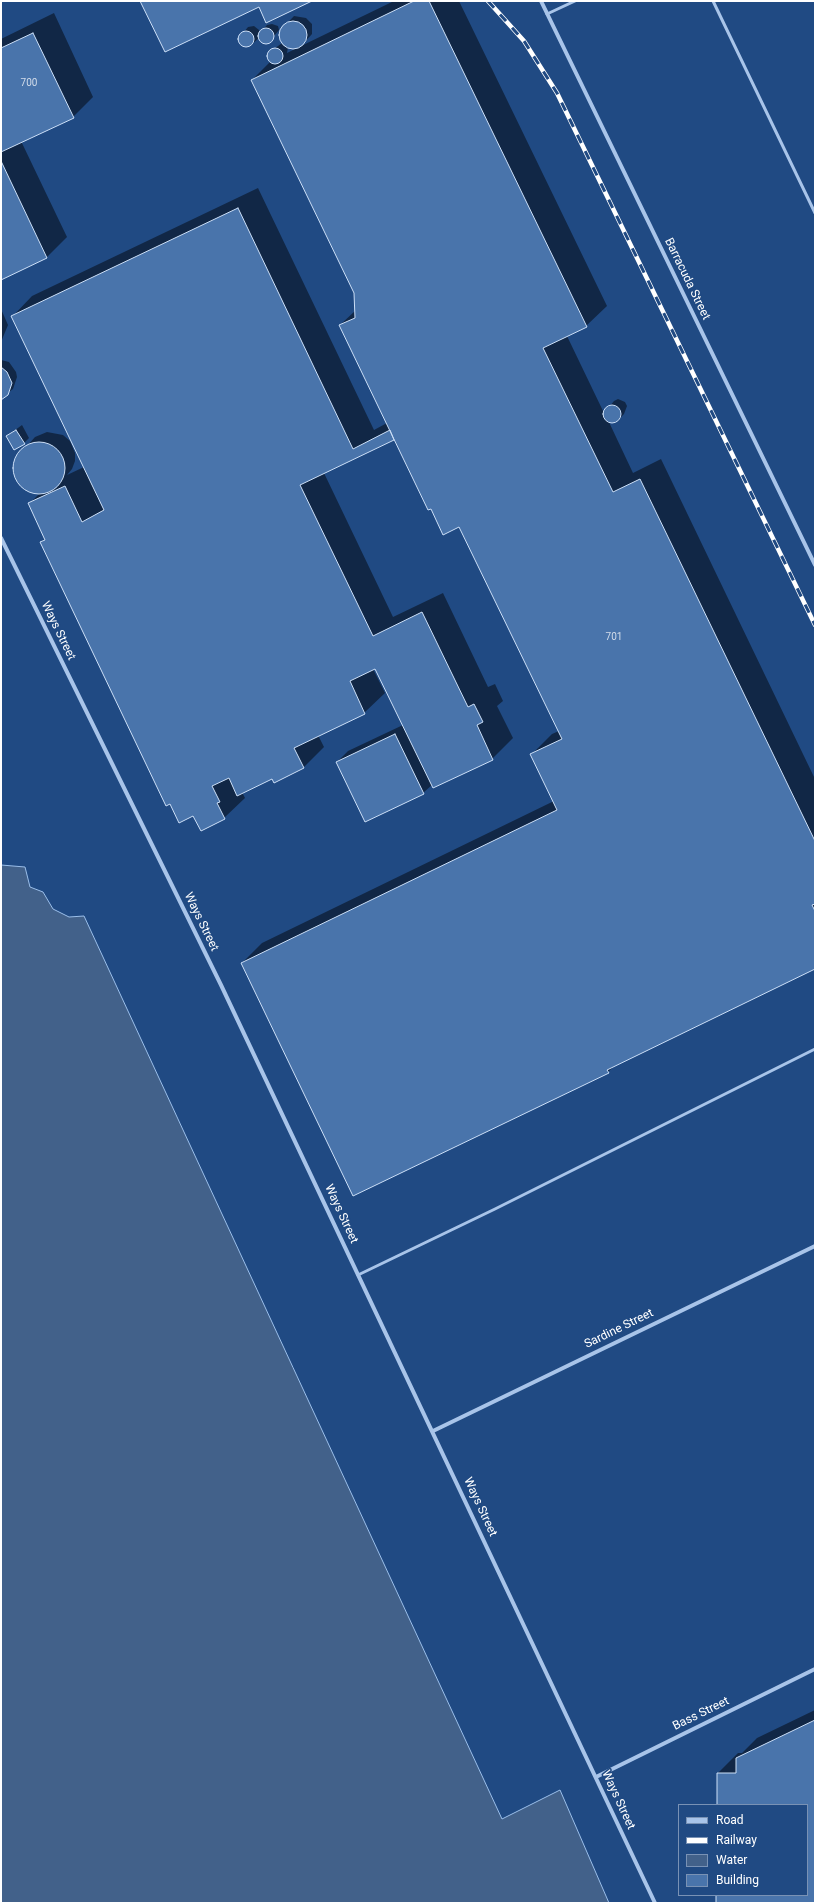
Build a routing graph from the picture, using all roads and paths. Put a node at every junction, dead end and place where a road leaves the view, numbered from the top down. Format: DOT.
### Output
graph roads {
  1 [pos="541,1"];
  2 [pos="575,1"];
  3 [pos="718,1"];
  4 [pos="713,2"];
  5 [pos="547,14"];
  6 [pos="815,213"];
  7 [pos="1,538"];
  8 [pos="815,565"];
  9 [pos="815,1049"];
  10 [pos="815,1246"];
  11 [pos="358,1275"];
  12 [pos="433,1430"];
  13 [pos="815,1668"];
  14 [pos="596,1777"];
  15 [pos="655,1903"];
  1 -- 5 [label="street, Barracuda Street"];
  2 -- 5 [label="lane"];
  3 -- 4 [label="lane"];
  4 -- 6 [label="lane"];
  5 -- 8 [label="street, Barracuda Street"];
  7 -- 11 [label="street, Ways Street"];
  9 -- 11 [label="lane"];
  10 -- 12 [label="street, Sardine Street"];
  11 -- 12 [label="street, Ways Street"];
  12 -- 14 [label="street, Ways Street"];
  13 -- 14 [label="street, Bass Street"];
  14 -- 15 [label="street, Ways Street"];
}
